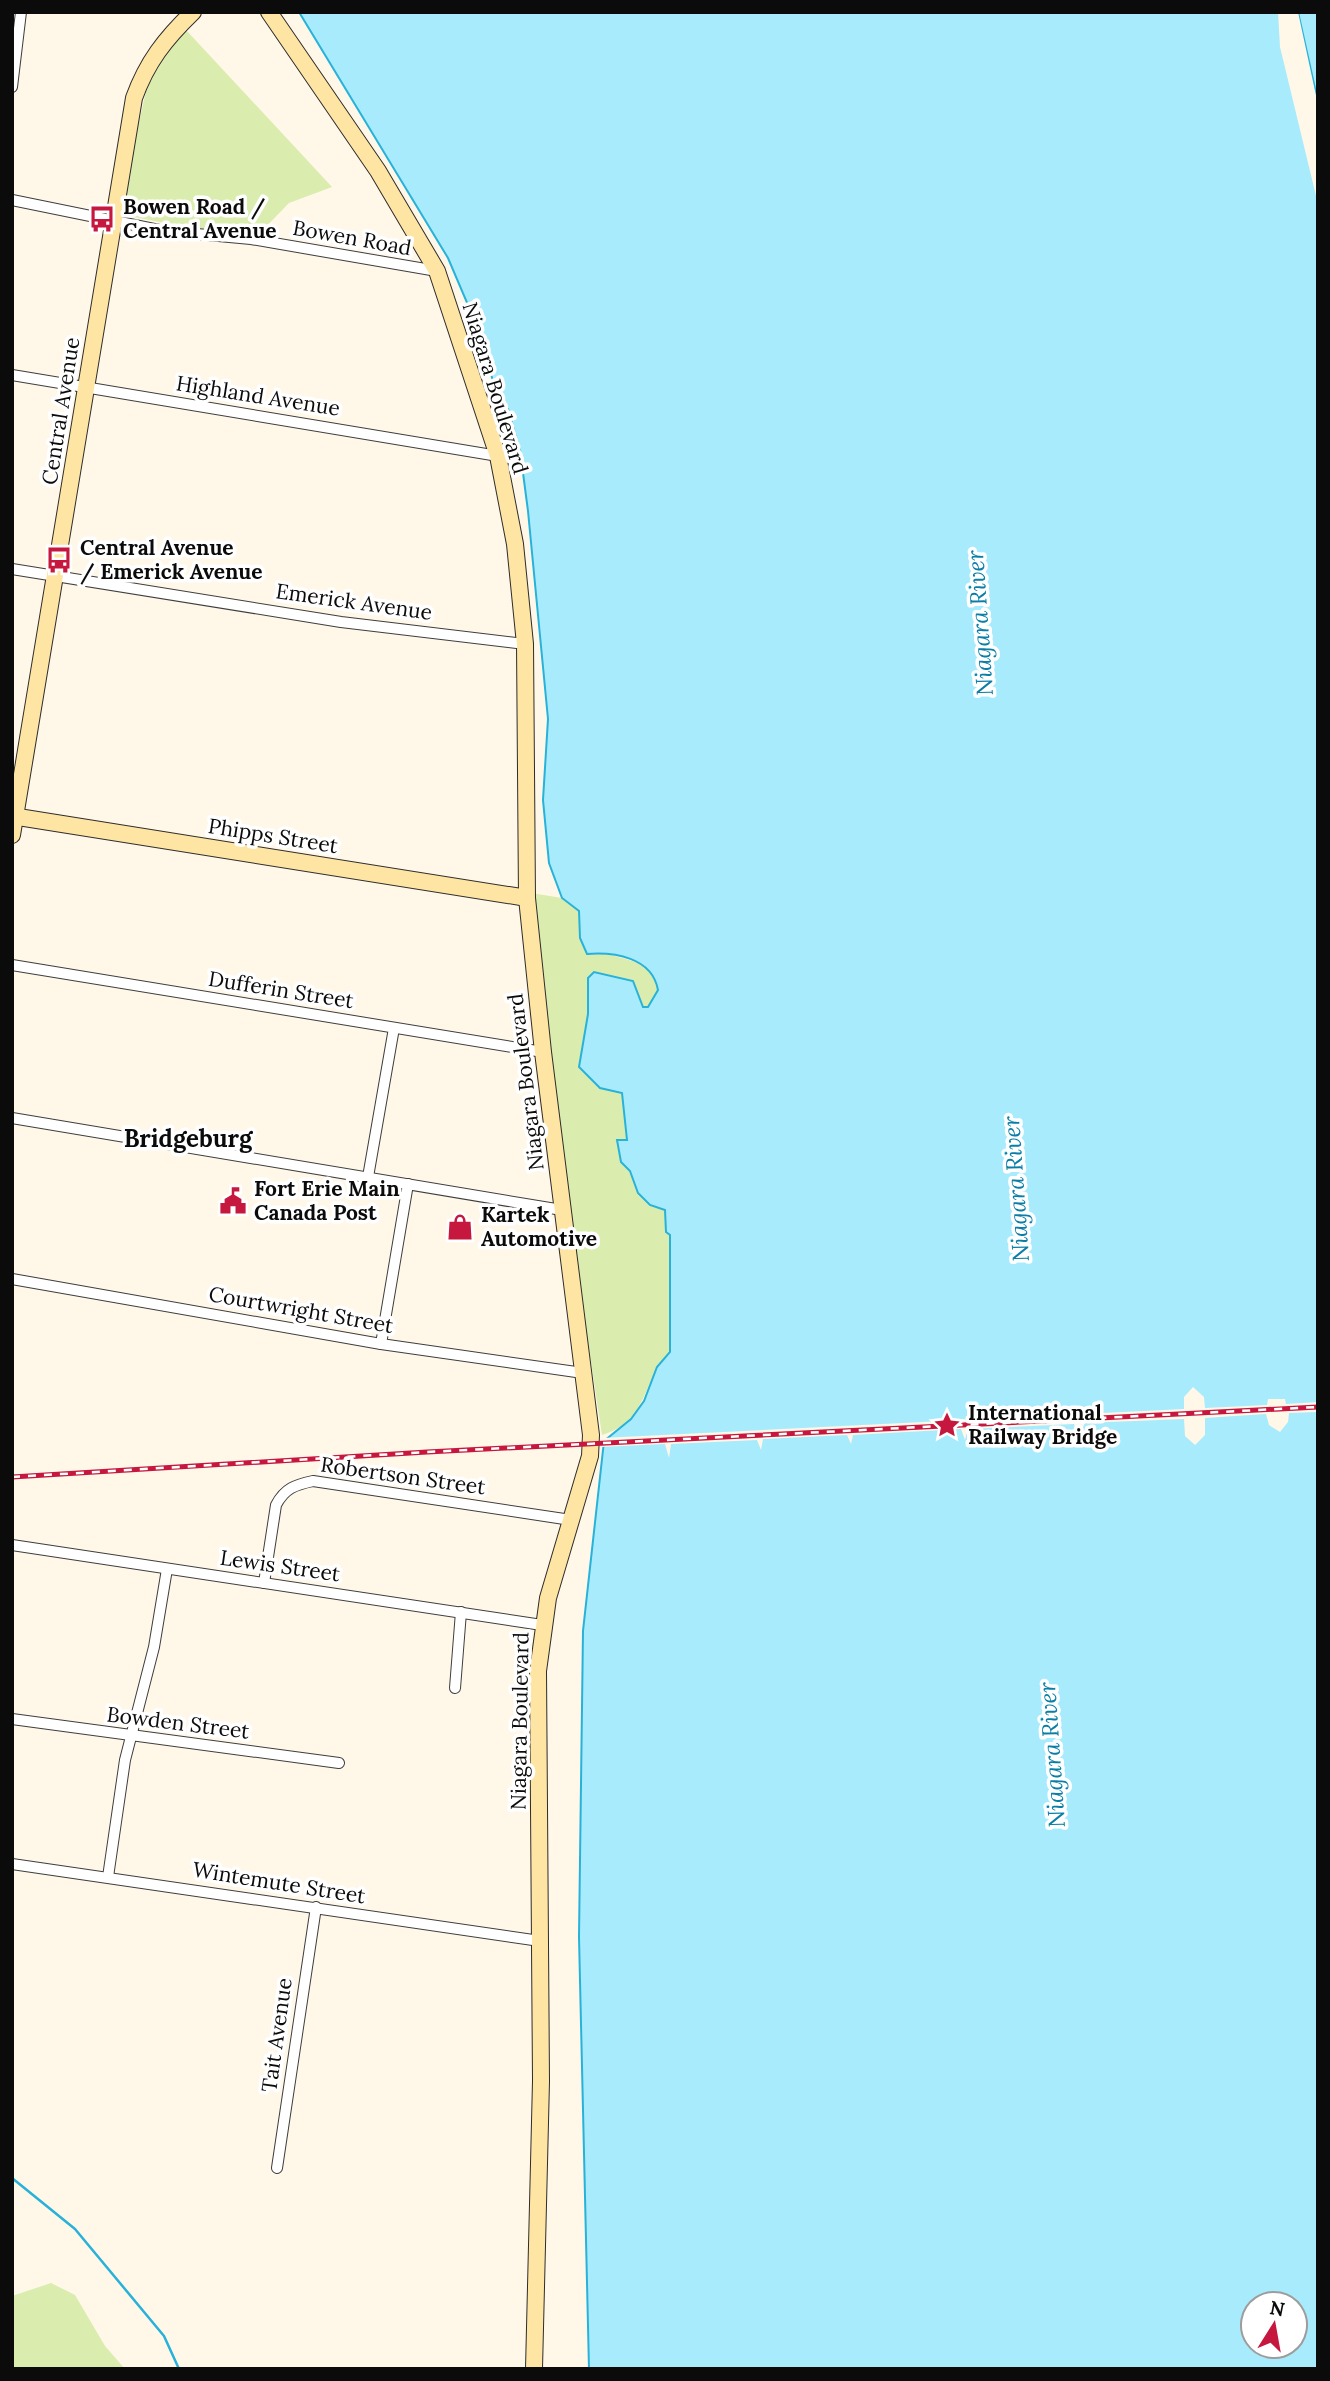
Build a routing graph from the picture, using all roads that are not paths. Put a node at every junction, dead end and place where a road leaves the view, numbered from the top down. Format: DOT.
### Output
graph roads {
  1 [pos="21,12"];
  2 [pos="193,12"];
  3 [pos="269,12"];
  4 [pos="15,51"];
  5 [pos="12,87"];
  6 [pos="12,200"];
  7 [pos="112,221"];
  8 [pos="437,271"];
  9 [pos="12,375"];
  10 [pos="87,388"];
  11 [pos="498,456"];
  12 [pos="12,569"];
  13 [pos="56,575"];
  14 [pos="525,644"];
  15 [pos="14,816"];
  16 [pos="12,835"];
  17 [pos="527,898"];
  18 [pos="12,965"];
  19 [pos="394,1028"];
  20 [pos="543,1052"];
  21 [pos="12,1118"];
  22 [pos="368,1177"];
  23 [pos="408,1184"];
  24 [pos="562,1210"];
  25 [pos="12,1279"];
  26 [pos="381,1344"];
  27 [pos="583,1373"];
  28 [pos="571,1520"];
  29 [pos="12,1545"];
  30 [pos="167,1569"];
  31 [pos="264,1583"];
  32 [pos="461,1612"];
  33 [pos="542,1625"];
  34 [pos="456,1688"];
  35 [pos="12,1719"];
  36 [pos="130,1736"];
  37 [pos="340,1763"];
  38 [pos="12,1864"];
  39 [pos="108,1877"];
  40 [pos="316,1908"];
  41 [pos="540,1941"];
  42 [pos="277,2168"];
  43 [pos="534,2369"];
  1 -- 4 [label="street"];
  2 -- 7 [label="main road, Central Avenue"];
  3 -- 8 [label="main road, Niagara Boulevard"];
  4 -- 5 [label="street"];
  6 -- 7 [label="street, Bowen Road"];
  7 -- 8 [label="street, Bowen Road"];
  7 -- 10 [label="main road, Central Avenue"];
  8 -- 11 [label="main road, Niagara Boulevard"];
  9 -- 10 [label="street, Highland Avenue"];
  10 -- 11 [label="street, Highland Avenue"];
  10 -- 13 [label="main road, Central Avenue"];
  11 -- 14 [label="main road, Niagara Boulevard"];
  12 -- 13 [label="street, Emerick Avenue"];
  13 -- 14 [label="street, Emerick Avenue"];
  13 -- 15 [label="main road, Central Avenue"];
  14 -- 17 [label="main road, Niagara Boulevard"];
  15 -- 16 [label="main road, Central Avenue"];
  15 -- 17 [label="main road, Phipps Street"];
  17 -- 20 [label="main road, Niagara Boulevard"];
  18 -- 19 [label="street, Dufferin Street"];
  19 -- 20 [label="street, Dufferin Street"];
  19 -- 22 [label="street"];
  20 -- 24 [label="main road, Niagara Boulevard"];
  21 -- 22 [label="street"];
  22 -- 23 [label="street"];
  23 -- 24 [label="street"];
  23 -- 26 [label="street"];
  24 -- 27 [label="main road, Niagara Boulevard"];
  25 -- 26 [label="street, Courtwright Street"];
  26 -- 27 [label="street, Courtwright Street"];
  27 -- 28 [label="main road, Niagara Boulevard"];
  28 -- 31 [label="street, Robertson Street"];
  28 -- 33 [label="main road, Niagara Boulevard"];
  29 -- 30 [label="street, Lewis Street"];
  30 -- 31 [label="street, Lewis Street"];
  30 -- 36 [label="street"];
  31 -- 32 [label="street, Lewis Street"];
  32 -- 33 [label="street, Lewis Street"];
  32 -- 34 [label="street"];
  33 -- 41 [label="main road, Niagara Boulevard"];
  35 -- 36 [label="street, Bowden Street"];
  36 -- 37 [label="street, Bowden Street"];
  36 -- 39 [label="street"];
  38 -- 39 [label="street, Wintemute Street"];
  39 -- 40 [label="street, Wintemute Street"];
  40 -- 41 [label="street, Wintemute Street"];
  40 -- 42 [label="street, Tait Avenue"];
  41 -- 43 [label="main road, Niagara Boulevard"];
}
